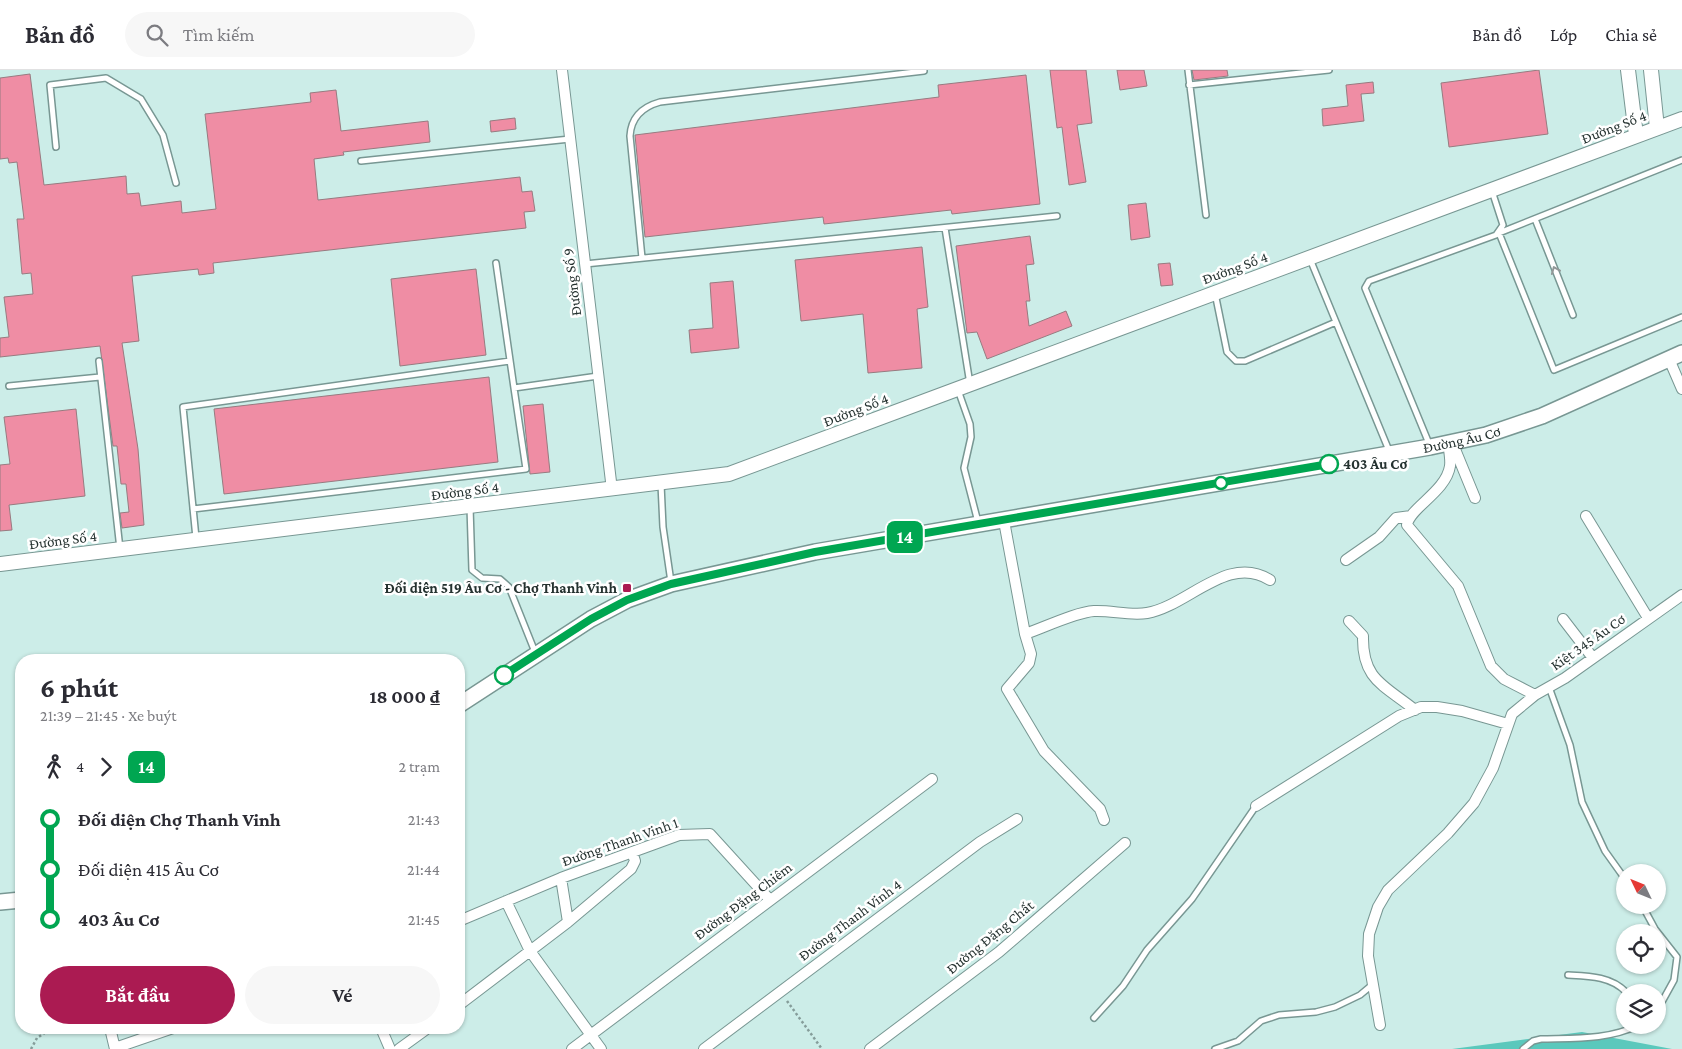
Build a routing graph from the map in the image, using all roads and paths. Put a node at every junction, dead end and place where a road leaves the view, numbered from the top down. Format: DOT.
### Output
graph roads {
  1 [pos="105,70"];
  2 [pos="562,70"];
  3 [pos="1188,70"];
  4 [pos="1329,70"];
  5 [pos="1628,70"];
  6 [pos="1651,70"];
  7 [pos="924,71"];
  8 [pos="106,78"];
  9 [pos="1189,85"];
  10 [pos="1682,119"];
  11 [pos="1657,128"];
  12 [pos="1636,135"];
  13 [pos="570,138"];
  14 [pos="56,147"];
  15 [pos="1682,160"];
  16 [pos="361,161"];
  17 [pos="176,183"];
  18 [pos="1492,191"];
  19 [pos="1206,215"];
  20 [pos="1057,216"];
  21 [pos="1535,219"];
  22 [pos="945,228"];
  23 [pos="1499,232"];
  24 [pos="642,258"];
  25 [pos="1310,258"];
  26 [pos="496,263"];
  27 [pos="585,264"];
  28 [pos="1215,293"];
  29 [pos="1573,315"];
  30 [pos="1682,317"];
  31 [pos="1336,322"];
  32 [pos="1676,356"];
  33 [pos="99,361"];
  34 [pos="510,362"];
  35 [pos="598,376"];
  36 [pos="100,377"];
  37 [pos="8,386"];
  38 [pos="964,386"];
  39 [pos="514,388"];
  40 [pos="1682,389"];
  41 [pos="1450,442"];
  42 [pos="1430,447"];
  43 [pos="1390,453"];
  44 [pos="660,484"];
  45 [pos="612,490"];
  46 [pos="1475,498"];
  47 [pos="470,507"];
  48 [pos="193,509"];
  49 [pos="1411,516"];
  50 [pos="1586,516"];
  51 [pos="1004,521"];
  52 [pos="979,525"];
  53 [pos="196,540"];
  54 [pos="120,550"];
  55 [pos="1346,560"];
  56 [pos="0,564"];
  57 [pos="1270,580"];
  58 [pos="671,584"];
  59 [pos="1682,596"];
  60 [pos="1648,618"];
  61 [pos="1563,619"];
  62 [pos="1349,621"];
  63 [pos="1025,634"];
  64 [pos="536,655"];
  65 [pos="1593,658"];
  66 [pos="1549,687"];
  67 [pos="1535,695"];
  68 [pos="465,701"];
  69 [pos="1415,710"];
  70 [pos="1508,724"];
  71 [pos="932,779"];
  72 [pos="1256,806"];
  73 [pos="1017,819"];
  74 [pos="1104,820"];
  75 [pos="1125,843"];
  76 [pos="632,852"];
  77 [pos="1616,866"];
  78 [pos="561,878"];
  79 [pos="770,900"];
  80 [pos="15,901"];
  81 [pos="506,901"];
  82 [pos="0,902"];
  83 [pos="1647,914"];
  84 [pos="465,919"];
  85 [pos="568,922"];
  86 [pos="530,951"];
  87 [pos="1568,975"];
  88 [pos="1616,984"];
  89 [pos="1372,985"];
  90 [pos="780,992"];
  91 [pos="1666,994"];
  92 [pos="465,1000"];
  93 [pos="1094,1018"];
  94 [pos="1380,1025"];
  95 [pos="1616,1033"];
  96 [pos="43,1034"];
  97 [pos="112,1034"];
  98 [pos="156,1034"];
  99 [pos="384,1034"];
  100 [pos="420,1034"];
  101 [pos="591,1036"];
  102 [pos="115,1048"];
  103 [pos="30,1049"];
  104 [pos="390,1049"];
  105 [pos="399,1049"];
  106 [pos="572,1049"];
  107 [pos="601,1049"];
  108 [pos="704,1049"];
  109 [pos="822,1049"];
  110 [pos="870,1049"];
  111 [pos="1215,1049"];
  112 [pos="1523,1049"];
  1 -- 8 [label="lane"];
  2 -- 13 [label="street, Đường Số 9"];
  3 -- 9 [label="lane"];
  4 -- 9 [label="lane"];
  5 -- 12 [label="street"];
  6 -- 11 [label="street"];
  7 -- 24 [label="lane"];
  8 -- 14 [label="lane"];
  8 -- 17 [label="lane"];
  9 -- 19 [label="lane"];
  10 -- 11 [label="street, Đường Số 4"];
  11 -- 12 [label="street, Đường Số 4"];
  12 -- 18 [label="street, Đường Số 4"];
  13 -- 16 [label="lane"];
  13 -- 27 [label="street, Đường Số 9"];
  15 -- 21 [label="lane"];
  18 -- 23 [label="lane"];
  18 -- 25 [label="street, Đường Số 4"];
  20 -- 22 [label="lane"];
  21 -- 23 [label="lane"];
  29 -- 21 [label="lane, one-way"];
  22 -- 24 [label="lane"];
  22 -- 38 [label="lane"];
  23 -- 30 [label="lane"];
  23 -- 42 [label="lane"];
  24 -- 27 [label="lane"];
  25 -- 28 [label="street, Đường Số 4"];
  25 -- 31 [label="lane"];
  26 -- 34 [label="lane"];
  27 -- 35 [label="street, Đường Số 9"];
  28 -- 31 [label="lane"];
  28 -- 38 [label="street, Đường Số 4"];
  31 -- 43 [label="lane"];
  32 -- 40 [label="street"];
  32 -- 41 [label="main road, Đường Âu Cơ"];
  33 -- 36 [label="lane"];
  34 -- 39 [label="lane"];
  34 -- 48 [label="lane"];
  35 -- 39 [label="lane"];
  35 -- 45 [label="street, Đường Số 9"];
  36 -- 37 [label="lane"];
  36 -- 54 [label="lane"];
  38 -- 44 [label="street, Đường Số 4"];
  38 -- 52 [label="lane"];
  39 -- 48 [label="lane"];
  41 -- 42 [label="main road, Đường Âu Cơ"];
  41 -- 46 [label="street"];
  41 -- 49 [label="street"];
  42 -- 43 [label="main road, Đường Âu Cơ"];
  43 -- 51 [label="main road, Đường Âu Cơ"];
  44 -- 45 [label="street, Đường Số 4"];
  44 -- 58 [label="lane"];
  45 -- 47 [label="street, Đường Số 4"];
  47 -- 53 [label="street, Đường Số 4"];
  47 -- 64 [label="lane"];
  48 -- 53 [label="lane"];
  49 -- 55 [label="street"];
  49 -- 67 [label="street"];
  50 -- 60 [label="street"];
  51 -- 52 [label="main road, Đường Âu Cơ"];
  51 -- 63 [label="street"];
  52 -- 58 [label="main road, Đường Âu Cơ"];
  53 -- 54 [label="street, Đường Số 4"];
  54 -- 56 [label="street, Đường Số 4"];
  57 -- 63 [label="street"];
  58 -- 64 [label="main road, Đường Âu Cơ"];
  59 -- 60 [label="street, Kiệt 345 Âu Cơ"];
  60 -- 65 [label="street, Kiệt 345 Âu Cơ"];
  61 -- 65 [label="street"];
  62 -- 69 [label="street"];
  63 -- 74 [label="street"];
  64 -- 68 [label="main road, Đường Âu Cơ"];
  65 -- 66 [label="street, Kiệt 345 Âu Cơ"];
  66 -- 67 [label="street, Kiệt 345 Âu Cơ"];
  66 -- 77 [label="lane"];
  67 -- 70 [label="street, Kiệt 345 Âu Cơ"];
  69 -- 70 [label="street"];
  69 -- 72 [label="street"];
  70 -- 89 [label="street"];
  71 -- 79 [label="street, Đường Đặng Chiêm"];
  72 -- 93 [label="lane"];
  73 -- 90 [label="street, Đường Thanh Vinh 4"];
  75 -- 110 [label="street, Đường Đặng Chất"];
  76 -- 78 [label="street, Đường Thanh Vinh 1"];
  76 -- 79 [label="street, Đường Thanh Vinh 1"];
  76 -- 85 [label="street"];
  78 -- 81 [label="street, Đường Thanh Vinh 1"];
  78 -- 85 [label="street"];
  79 -- 101 [label="street, Đường Đặng Chiêm"];
  80 -- 82 [label="main road"];
  81 -- 84 [label="street, Đường Thanh Vinh 1"];
  81 -- 86 [label="street"];
  83 -- 91 [label="lane"];
  85 -- 86 [label="street"];
  86 -- 92 [label="street"];
  86 -- 101 [label="street"];
  87 -- 88 [label="lane"];
  89 -- 94 [label="street"];
  89 -- 111 [label="lane"];
  90 -- 108 [label="street, Đường Thanh Vinh 4"];
  90 -- 109 [label="path"];
  95 -- 112 [label="lane"];
  96 -- 103 [label="path"];
  97 -- 102 [label="street"];
  98 -- 102 [label="street"];
  99 -- 104 [label="street"];
  100 -- 105 [label="street"];
  101 -- 106 [label="street, Đường Đặng Chiêm"];
  101 -- 107 [label="street"];
}
